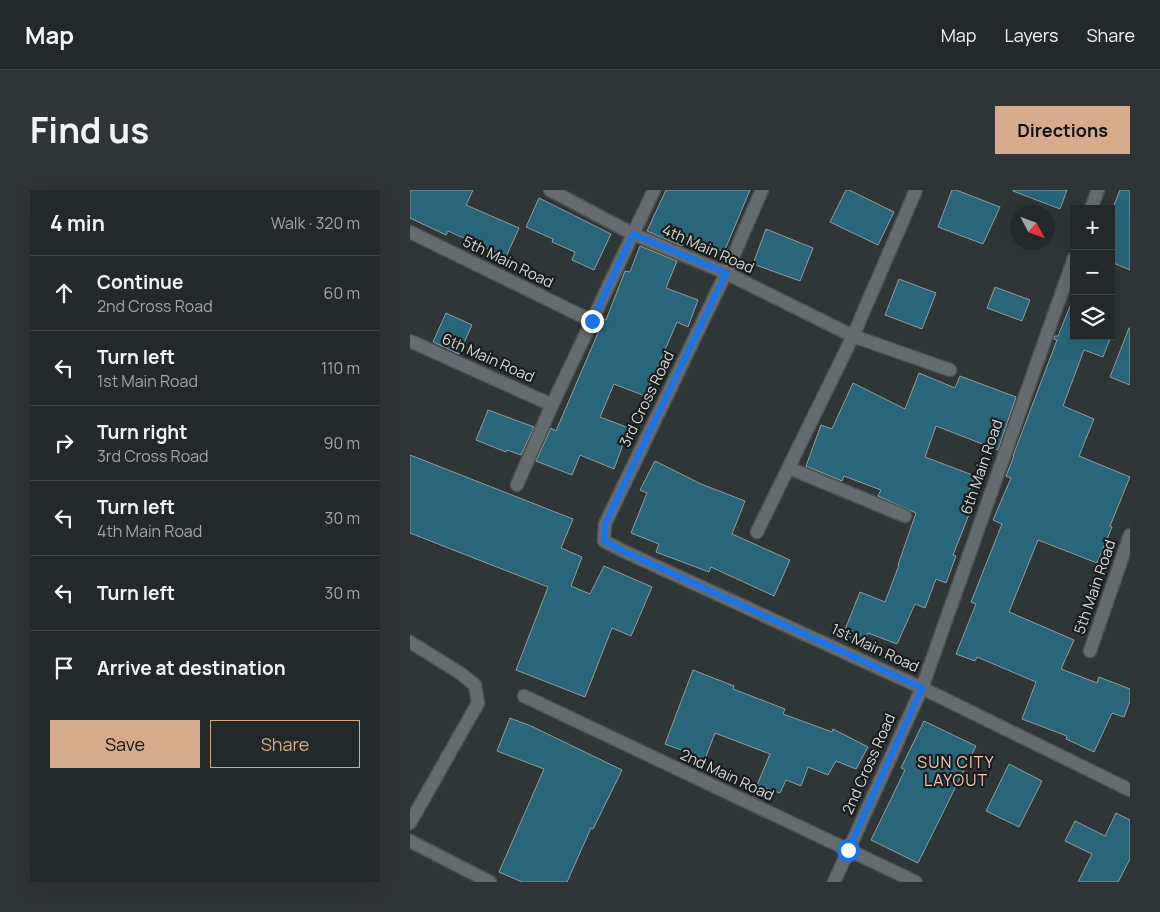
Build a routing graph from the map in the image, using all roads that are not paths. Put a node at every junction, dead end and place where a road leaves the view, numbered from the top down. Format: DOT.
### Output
graph roads {
  1 [pos="550,190"];
  2 [pos="654,190"];
  3 [pos="762,190"];
  4 [pos="916,190"];
  5 [pos="1098,190"];
  6 [pos="1092,205"];
  7 [pos="410,232"];
  8 [pos="633,234"];
  9 [pos="1070,269"];
  10 [pos="726,273"];
  11 [pos="592,321"];
  12 [pos="854,336"];
  13 [pos="410,341"];
  14 [pos="950,370"];
  15 [pos="552,404"];
  16 [pos="789,468"];
  17 [pos="517,485"];
  18 [pos="905,516"];
  19 [pos="758,532"];
  20 [pos="1130,535"];
  21 [pos="604,541"];
  22 [pos="410,642"];
  23 [pos="1090,651"];
  24 [pos="922,688"];
  25 [pos="524,696"];
  26 [pos="1130,790"];
  27 [pos="412,816"];
  28 [pos="410,841"];
  29 [pos="848,850"];
  30 [pos="490,882"];
  31 [pos="834,882"];
  32 [pos="916,882"];
  1 -- 8 [label="street, 4th Main Road"];
  2 -- 8 [label="street"];
  3 -- 10 [label="street"];
  4 -- 12 [label="street"];
  5 -- 6 [label="street"];
  7 -- 11 [label="street, 5th Main Road"];
  8 -- 10 [label="street, 4th Main Road"];
  8 -- 11 [label="street"];
  9 -- 24 [label="street, 6th Main Road"];
  10 -- 12 [label="street, 4th Main Road"];
  10 -- 21 [label="street, 3rd Cross Road"];
  11 -- 15 [label="street"];
  12 -- 14 [label="street, 4th Main Road"];
  12 -- 16 [label="street"];
  13 -- 15 [label="street, 6th Main Road"];
  15 -- 17 [label="street"];
  16 -- 18 [label="street"];
  16 -- 19 [label="street"];
  20 -- 23 [label="street, 5th Main Road"];
  21 -- 24 [label="street, 1st Main Road"];
  22 -- 27 [label="street"];
  24 -- 26 [label="street, 1st Main Road"];
  24 -- 29 [label="street, 2nd Cross Road"];
  25 -- 29 [label="street, 2nd Main Road"];
  28 -- 30 [label="street"];
  29 -- 31 [label="street, 2nd Cross Road"];
  29 -- 32 [label="street, 2nd Main Road"];
}
